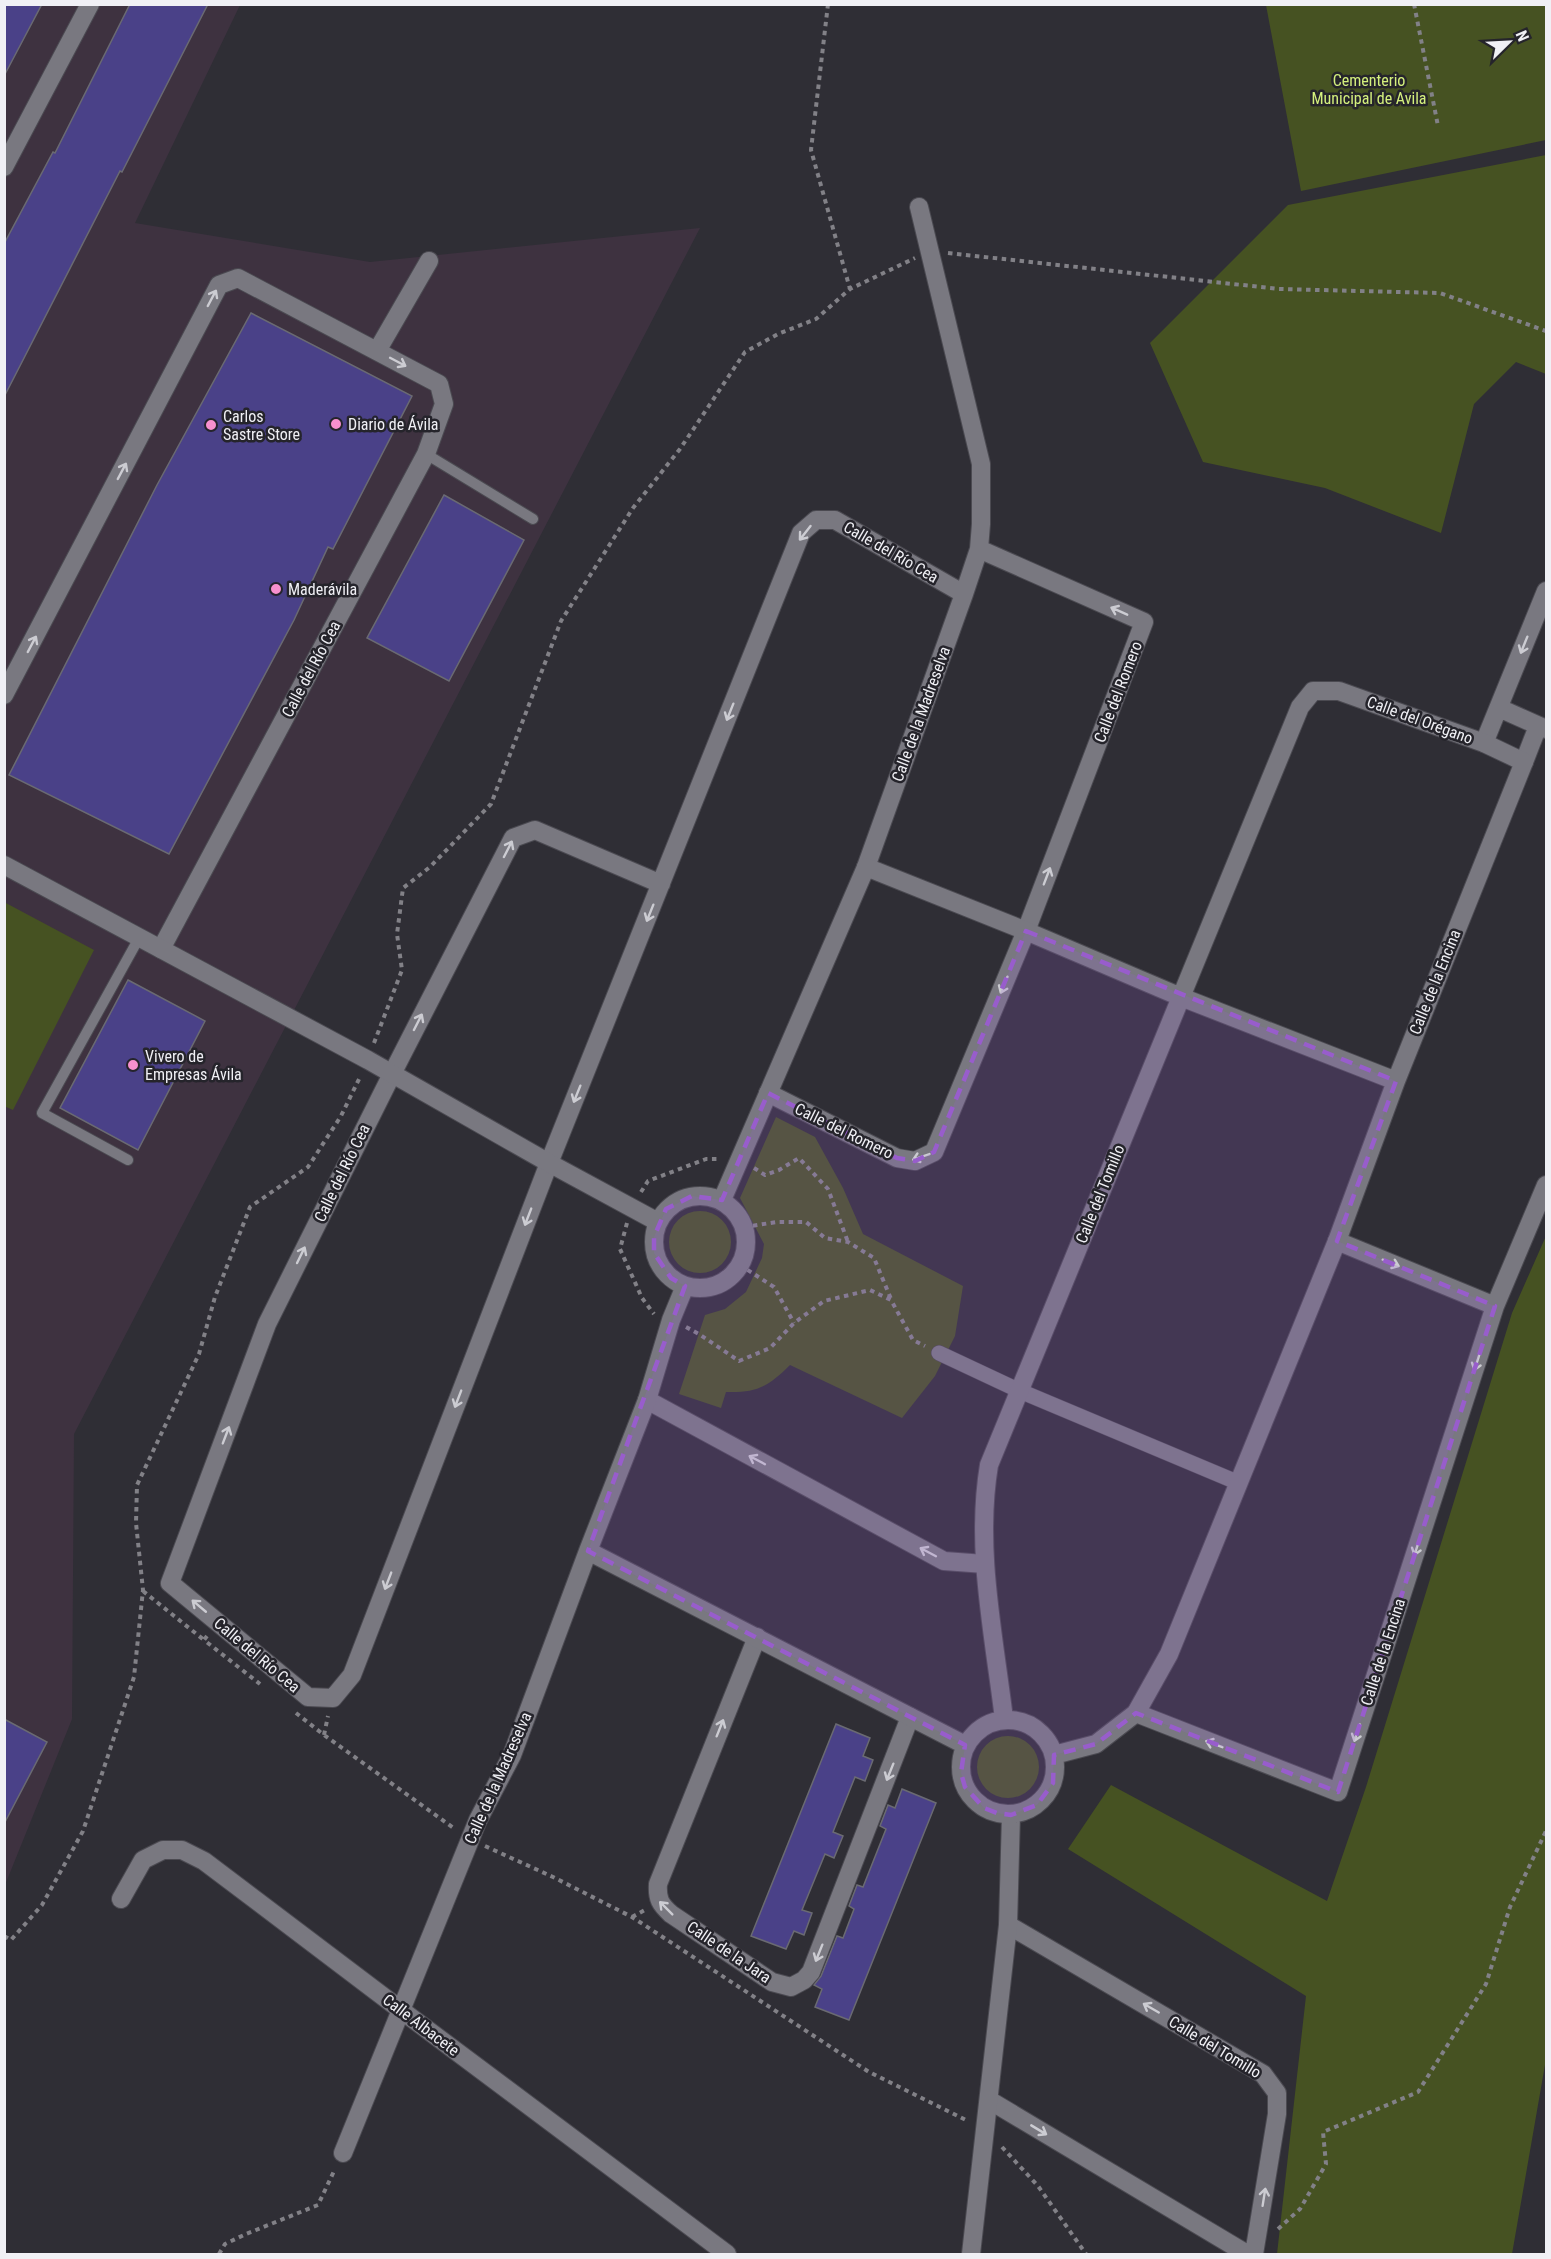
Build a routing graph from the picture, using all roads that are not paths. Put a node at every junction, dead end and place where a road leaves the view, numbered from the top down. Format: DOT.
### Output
graph roads {
  1 [pos="90,4"];
  2 [pos="4,167"];
  3 [pos="919,207"];
  4 [pos="429,261"];
  5 [pos="377,351"];
  6 [pos="426,454"];
  7 [pos="533,519"];
  8 [pos="979,549"];
  9 [pos="1546,591"];
  10 [pos="964,594"];
  11 [pos="1313,691"];
  12 [pos="4,695"];
  13 [pos="1499,708"];
  14 [pos="1543,727"];
  15 [pos="1484,743"];
  16 [pos="1524,762"];
  17 [pos="4,865"];
  18 [pos="866,867"];
  19 [pos="661,884"];
  20 [pos="1026,931"];
  21 [pos="139,938"];
  22 [pos="161,949"];
  23 [pos="1180,997"];
  24 [pos="392,1074"];
  25 [pos="1396,1081"];
  26 [pos="768,1093"];
  27 [pos="128,1160"];
  28 [pos="549,1163"];
  29 [pos="1546,1185"];
  30 [pos="722,1200"];
  31 [pos="658,1222"];
  32 [pos="1337,1241"];
  33 [pos="685,1286"];
  34 [pos="1495,1306"];
  35 [pos="939,1353"];
  36 [pos="1020,1390"];
  37 [pos="647,1400"];
  38 [pos="1239,1483"];
  39 [pos="588,1551"];
  40 [pos="985,1564"];
  41 [pos="757,1638"];
  42 [pos="1136,1713"];
  43 [pos="910,1717"];
  44 [pos="1004,1719"];
  45 [pos="965,1745"];
  46 [pos="1054,1755"];
  47 [pos="1011,1815"];
  48 [pos="121,1899"];
  49 [pos="1008,1924"];
  50 [pos="401,2010"];
  51 [pos="989,2100"];
  52 [pos="343,2153"];
  53 [pos="1252,2252"];
  54 [pos="726,2254"];
  55 [pos="971,2254"];
  1 -- 2 [label="street"];
  3 -- 8 [label="street, Calle de la Madreselva"];
  4 -- 5 [label="street"];
  5 -- 6 [label="street, Calle del Río Cea, one-way"];
  12 -- 5 [label="street, Calle del Río Cea, one-way"];
  6 -- 7 [label="lane"];
  6 -- 22 [label="street, Calle del Río Cea"];
  8 -- 10 [label="street, Calle de la Madreselva"];
  20 -- 8 [label="street, Calle del Romero, one-way"];
  9 -- 13 [label="street, one-way"];
  10 -- 18 [label="street, Calle de la Madreselva"];
  10 -- 19 [label="street, Calle del Río Cea, one-way"];
  11 -- 15 [label="street, Calle del Orégano"];
  11 -- 23 [label="street, Calle del Tomillo"];
  13 -- 14 [label="street"];
  13 -- 15 [label="street"];
  14 -- 16 [label="street, Calle de la Encina"];
  15 -- 16 [label="street, Calle del Orégano"];
  16 -- 25 [label="street, Calle de la Encina"];
  17 -- 21 [label="street"];
  18 -- 20 [label="street"];
  18 -- 26 [label="street, Calle de la Madreselva"];
  24 -- 19 [label="street, Calle del Río Cea, one-way"];
  19 -- 28 [label="street, Calle del Río Cea, one-way"];
  20 -- 23 [label="street"];
  20 -- 26 [label="street, Calle del Romero, one-way"];
  21 -- 22 [label="street"];
  21 -- 27 [label="lane"];
  22 -- 24 [label="street"];
  23 -- 25 [label="street"];
  23 -- 36 [label="street, Calle del Tomillo"];
  24 -- 28 [label="street"];
  28 -- 24 [label="street, Calle del Río Cea, one-way"];
  25 -- 32 [label="street, Calle de la Encina"];
  26 -- 30 [label="street, Calle de la Madreselva"];
  28 -- 31 [label="street"];
  29 -- 34 [label="street, Calle de la Encina"];
  30 -- 31 [label="street"];
  30 -- 33 [label="street"];
  31 -- 33 [label="street"];
  32 -- 34 [label="street, one-way"];
  32 -- 38 [label="street, Calle de la Encina"];
  33 -- 37 [label="street, Calle de la Madreselva"];
  34 -- 42 [label="street, Calle de la Encina, one-way"];
  35 -- 36 [label="street"];
  36 -- 38 [label="street"];
  36 -- 40 [label="street, Calle del Tomillo"];
  37 -- 39 [label="street, Calle de la Madreselva"];
  40 -- 37 [label="street, one-way"];
  38 -- 42 [label="street, Calle de la Encina"];
  39 -- 41 [label="street"];
  39 -- 50 [label="street, Calle de la Madreselva"];
  40 -- 44 [label="street, Calle del Tomillo"];
  41 -- 43 [label="street"];
  43 -- 41 [label="street, Calle de la Jara, one-way"];
  42 -- 46 [label="street, Calle de la Encina"];
  43 -- 45 [label="street"];
  44 -- 45 [label="street"];
  44 -- 46 [label="street"];
  45 -- 47 [label="street"];
  46 -- 47 [label="street"];
  47 -- 49 [label="street"];
  48 -- 50 [label="street, Calle Albacete"];
  49 -- 51 [label="street"];
  53 -- 49 [label="street, Calle del Tomillo, one-way"];
  50 -- 52 [label="street, Calle de la Madreselva"];
  50 -- 54 [label="street, Calle Albacete"];
  51 -- 53 [label="street, one-way"];
  51 -- 55 [label="street"];
}
